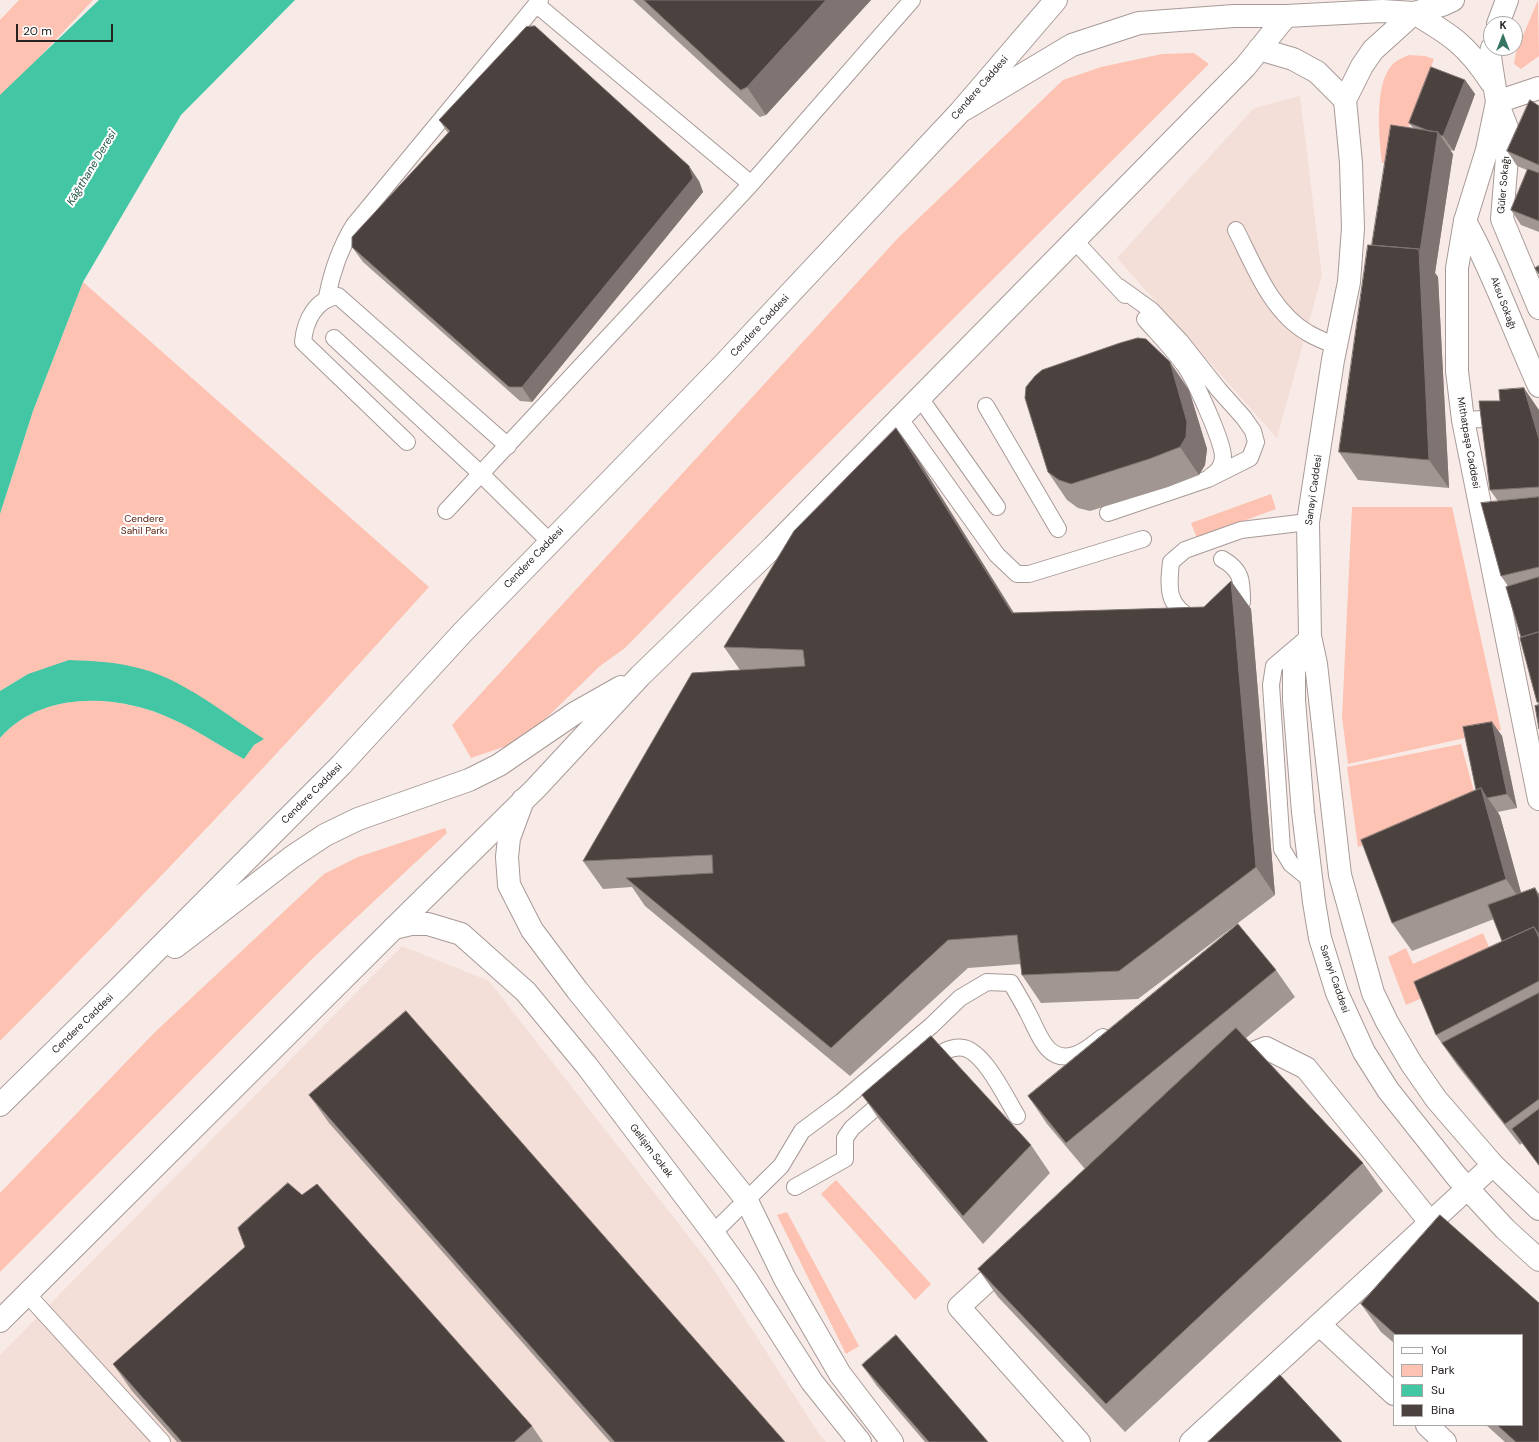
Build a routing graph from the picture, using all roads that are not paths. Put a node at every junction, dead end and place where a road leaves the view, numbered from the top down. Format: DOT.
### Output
graph roads {
  1 [pos="912,0"];
  2 [pos="1056,0"];
  3 [pos="1453,0"];
  4 [pos="1507,0"];
  5 [pos="538,2"];
  6 [pos="1414,13"];
  7 [pos="1286,16"];
  8 [pos="1501,16"];
  9 [pos="1259,49"];
  10 [pos="1490,56"];
  11 [pos="1539,88"];
  12 [pos="1495,94"];
  13 [pos="1345,100"];
  14 [pos="960,112"];
  15 [pos="751,184"];
  16 [pos="1465,221"];
  17 [pos="1236,230"];
  18 [pos="1074,240"];
  19 [pos="1534,282"];
  20 [pos="1119,287"];
  21 [pos="328,297"];
  22 [pos="1539,308"];
  23 [pos="334,338"];
  24 [pos="1336,346"];
  25 [pos="1539,386"];
  26 [pos="920,398"];
  27 [pos="986,406"];
  28 [pos="1514,418"];
  29 [pos="900,419"];
  30 [pos="1463,420"];
  31 [pos="407,442"];
  32 [pos="1256,442"];
  33 [pos="1220,444"];
  34 [pos="508,446"];
  35 [pos="481,474"];
  36 [pos="1208,478"];
  37 [pos="997,506"];
  38 [pos="446,511"];
  39 [pos="1108,513"];
  40 [pos="1308,522"];
  41 [pos="1058,529"];
  42 [pos="1143,539"];
  43 [pos="550,542"];
  44 [pos="1222,559"];
  45 [pos="1310,636"];
  46 [pos="640,676"];
  47 [pos="523,800"];
  48 [pos="1539,800"];
  49 [pos="394,928"];
  50 [pos="118,989"];
  51 [pos="1119,1026"];
  52 [pos="1216,1071"];
  53 [pos="918,1072"];
  54 [pos="901,1086"];
  55 [pos="0,1105"];
  56 [pos="1017,1116"];
  57 [pos="1493,1165"];
  58 [pos="795,1187"];
  59 [pos="1467,1188"];
  60 [pos="746,1199"];
  61 [pos="1539,1209"];
  62 [pos="1430,1222"];
  63 [pos="713,1233"];
  64 [pos="1023,1248"];
  65 [pos="1539,1260"];
  66 [pos="27,1294"];
  67 [pos="0,1321"];
  68 [pos="1320,1325"];
  69 [pos="1393,1393"];
  70 [pos="1428,1426"];
  71 [pos="162,1442"];
  72 [pos="860,1442"];
  73 [pos="892,1442"];
  74 [pos="1079,1442"];
  75 [pos="1191,1442"];
  76 [pos="1445,1442"];
  1 -- 15 [label="lane"];
  2 -- 14 [label="main road, Cendere Caddesi"];
  3 -- 6 [label="main road"];
  4 -- 8 [label="main road"];
  5 -- 15 [label="lane"];
  5 -- 21 [label="lane"];
  6 -- 7 [label="main road"];
  6 -- 12 [label="main road"];
  6 -- 13 [label="main road"];
  7 -- 9 [label="main road"];
  7 -- 14 [label="main road"];
  9 -- 13 [label="main road"];
  9 -- 18 [label="main road"];
  10 -- 12 [label="main road, Mithatpaşa Caddesi"];
  11 -- 12 [label="main road"];
  12 -- 16 [label="main road, Mithatpaşa Caddesi"];
  12 -- 19 [label="main road, Güler Sokağı"];
  13 -- 24 [label="main road, Sanayi Caddesi"];
  14 -- 43 [label="main road, Cendere Caddesi"];
  15 -- 34 [label="lane"];
  16 -- 25 [label="main road, Aksu Sokağı"];
  16 -- 30 [label="main road, Mithatpaşa Caddesi"];
  17 -- 24 [label="lane"];
  18 -- 20 [label="lane"];
  18 -- 26 [label="main road"];
  19 -- 22 [label="main road, Güler Sokağı"];
  20 -- 32 [label="lane"];
  20 -- 33 [label="lane"];
  21 -- 31 [label="lane"];
  21 -- 34 [label="lane"];
  23 -- 35 [label="lane"];
  24 -- 40 [label="main road, Sanayi Caddesi"];
  26 -- 29 [label="main road"];
  26 -- 37 [label="lane"];
  27 -- 41 [label="lane"];
  28 -- 30 [label="lane"];
  29 -- 42 [label="lane"];
  29 -- 46 [label="main road"];
  30 -- 48 [label="main road, Mithatpaşa Caddesi"];
  32 -- 33 [label="lane"];
  32 -- 36 [label="lane"];
  33 -- 36 [label="lane"];
  34 -- 35 [label="lane"];
  35 -- 38 [label="lane"];
  35 -- 43 [label="lane"];
  36 -- 39 [label="lane"];
  40 -- 44 [label="lane"];
  40 -- 45 [label="main road, Sanayi Caddesi"];
  43 -- 50 [label="main road, Cendere Caddesi"];
  45 -- 57 [label="main road, Sanayi Caddesi"];
  45 -- 59 [label="main road, Sanayi Caddesi"];
  46 -- 47 [label="main road"];
  46 -- 50 [label="main road"];
  47 -- 49 [label="main road"];
  47 -- 60 [label="main road"];
  49 -- 63 [label="main road, Gelişim Sokak"];
  49 -- 66 [label="main road"];
  50 -- 55 [label="main road, Cendere Caddesi"];
  51 -- 60 [label="lane"];
  52 -- 62 [label="main road"];
  53 -- 56 [label="lane"];
  54 -- 58 [label="lane"];
  57 -- 59 [label="main road"];
  57 -- 61 [label="main road, Sanayi Caddesi"];
  59 -- 62 [label="main road"];
  59 -- 65 [label="main road, Sanayi Caddesi"];
  60 -- 63 [label="lane"];
  60 -- 73 [label="main road"];
  62 -- 68 [label="main road"];
  63 -- 72 [label="main road, Gelişim Sokak"];
  64 -- 74 [label="main road"];
  66 -- 67 [label="main road"];
  66 -- 71 [label="lane"];
  68 -- 69 [label="main road"];
  68 -- 75 [label="main road"];
  70 -- 76 [label="main road"];
}
